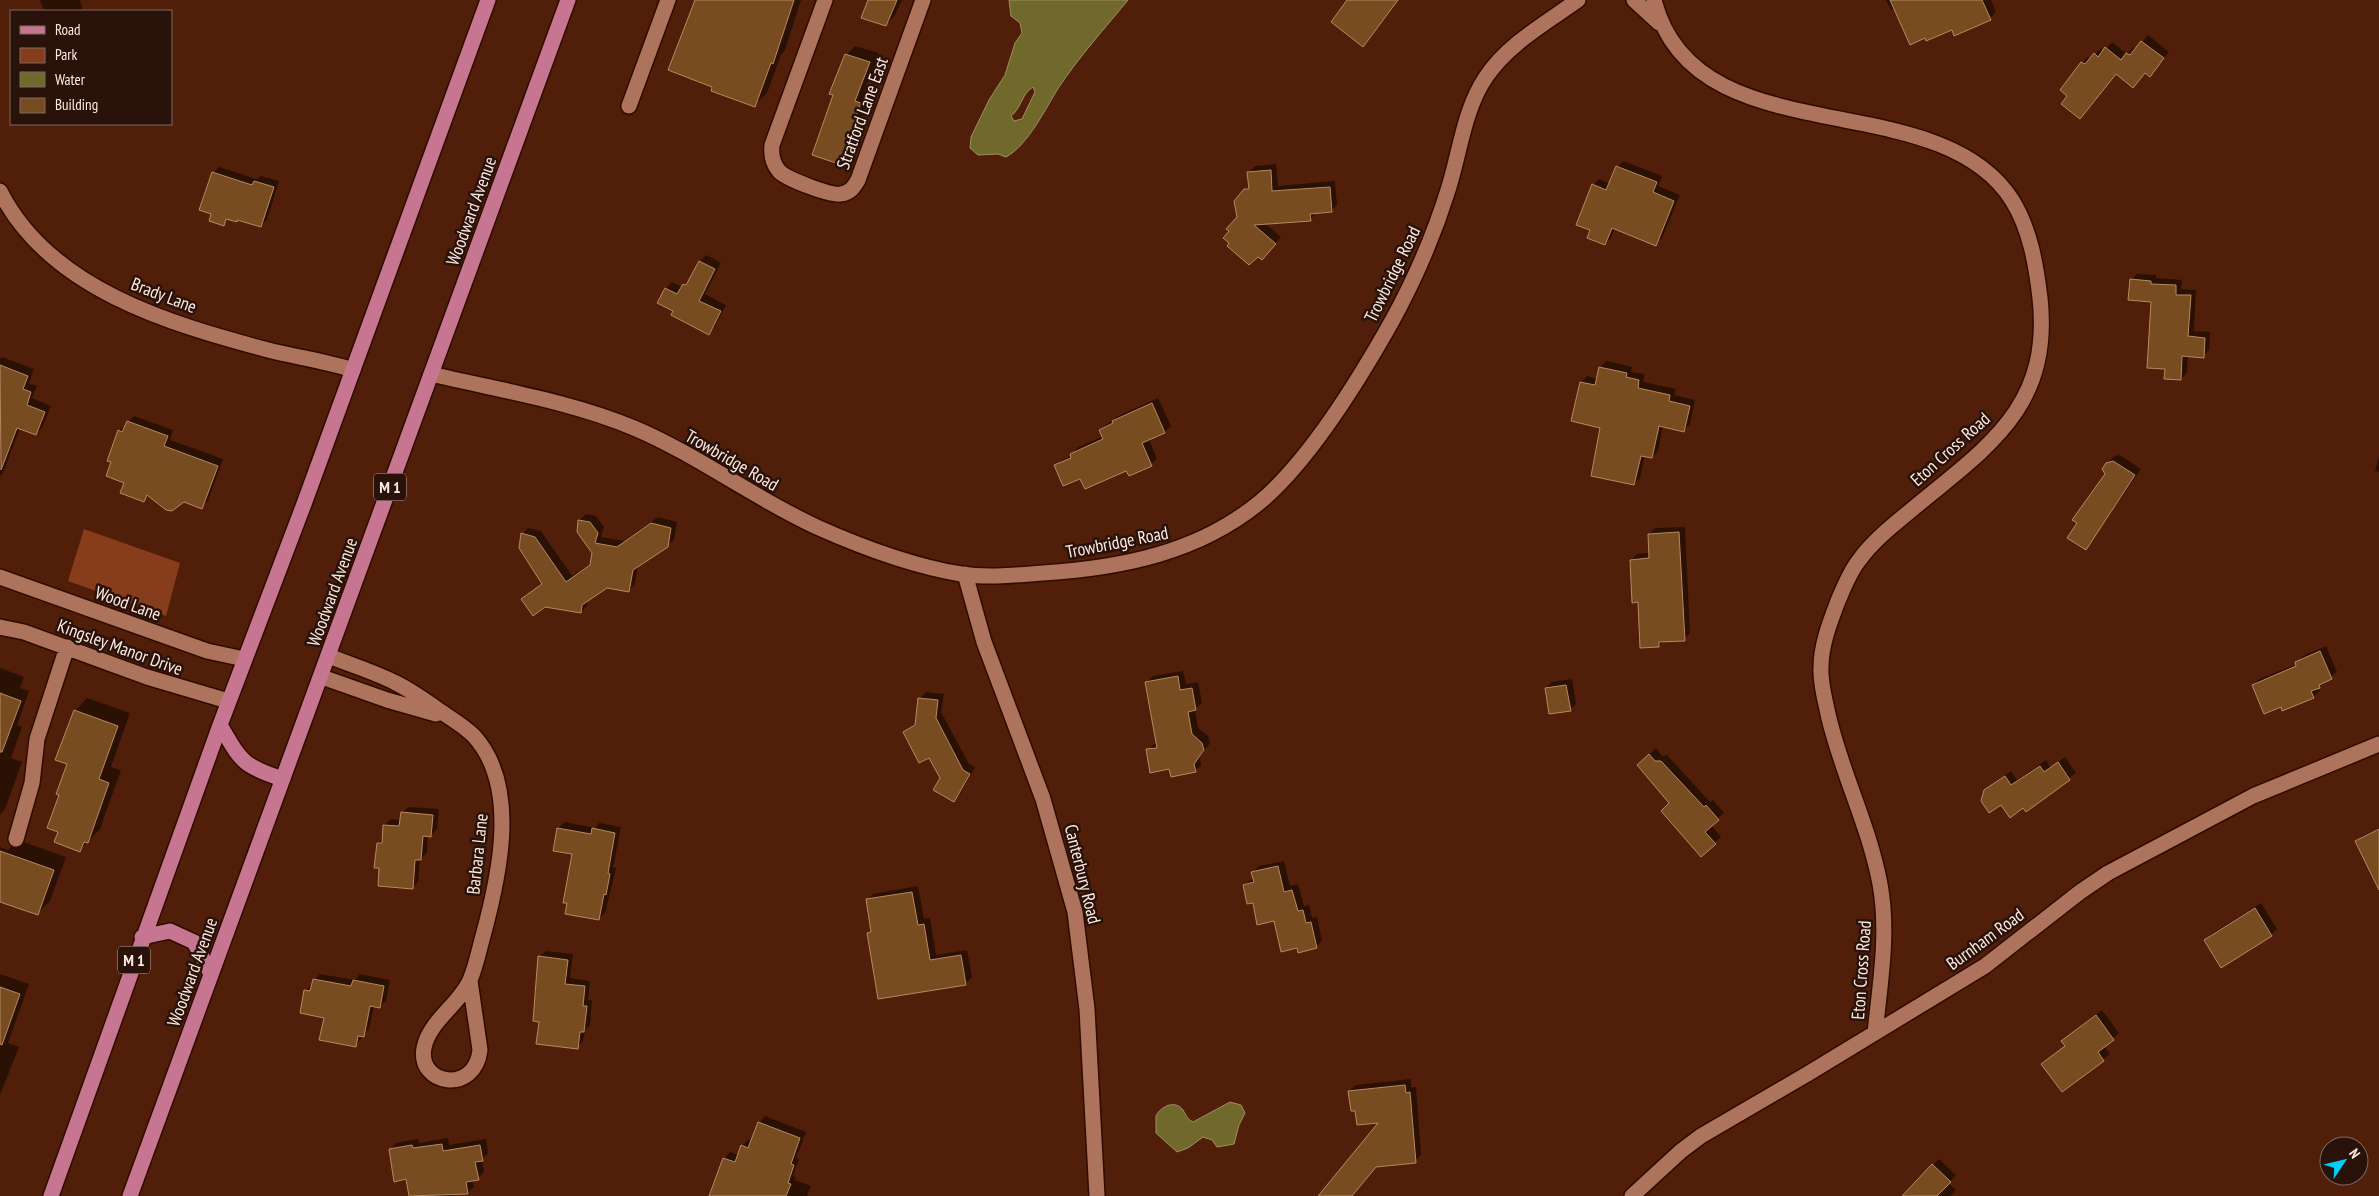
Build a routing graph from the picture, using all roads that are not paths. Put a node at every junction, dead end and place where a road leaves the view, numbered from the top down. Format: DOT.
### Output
graph roads {
  1 [pos="488,0"];
  2 [pos="568,0"];
  3 [pos="668,0"];
  4 [pos="825,0"];
  5 [pos="923,0"];
  6 [pos="1578,0"];
  7 [pos="1634,0"];
  8 [pos="1654,0"];
  9 [pos="1666,31"];
  10 [pos="629,106"];
  11 [pos="0,191"];
  12 [pos="353,370"];
  13 [pos="431,374"];
  14 [pos="965,574"];
  15 [pos="0,577"];
  16 [pos="0,627"];
  17 [pos="67,647"];
  18 [pos="329,656"];
  19 [pos="244,659"];
  20 [pos="322,677"];
  21 [pos="228,701"];
  22 [pos="449,717"];
  23 [pos="220,725"];
  24 [pos="2379,744"];
  25 [pos="283,779"];
  26 [pos="16,839"];
  27 [pos="142,937"];
  28 [pos="211,974"];
  29 [pos="470,981"];
  30 [pos="1875,1033"];
  31 [pos="51,1196"];
  32 [pos="130,1196"];
  33 [pos="1097,1196"];
  34 [pos="1632,1196"];
  1 -- 12 [label="main road, M 1"];
  2 -- 13 [label="main road, Woodward Avenue / M 1"];
  3 -- 10 [label="street"];
  4 -- 5 [label="street, Stratford Lane East"];
  6 -- 14 [label="street, Trowbridge Road"];
  7 -- 9 [label="street, Eton Cross Road"];
  8 -- 9 [label="street, Eton Cross Road"];
  9 -- 30 [label="street, Eton Cross Road"];
  11 -- 12 [label="street, Brady Lane"];
  12 -- 19 [label="main road, M 1"];
  13 -- 14 [label="street, Trowbridge Road"];
  13 -- 18 [label="main road, Woodward Avenue / M 1"];
  14 -- 33 [label="street, Canterbury Road"];
  15 -- 19 [label="street, Wood Lane"];
  16 -- 17 [label="street, Kingsley Manor Drive"];
  17 -- 21 [label="street, Kingsley Manor Drive"];
  17 -- 26 [label="street"];
  18 -- 20 [label="main road, Woodward Avenue / M 1"];
  18 -- 22 [label="street, Barbara Lane"];
  19 -- 21 [label="main road, M 1"];
  20 -- 22 [label="street, Barbara Lane"];
  20 -- 25 [label="main road, Woodward Avenue / M 1"];
  21 -- 23 [label="main road, M 1"];
  22 -- 29 [label="street, Barbara Lane"];
  23 -- 25 [label="main road"];
  23 -- 27 [label="main road, M 1"];
  24 -- 30 [label="street, Burnham Road"];
  25 -- 28 [label="main road, Woodward Avenue / M 1"];
  27 -- 28 [label="main road"];
  27 -- 31 [label="main road, M 1"];
  28 -- 32 [label="main road, Woodward Avenue / M 1"];
  29 -- 29 [label="street, Barbara Lane"];
  30 -- 34 [label="street, Burnham Road"];
}
